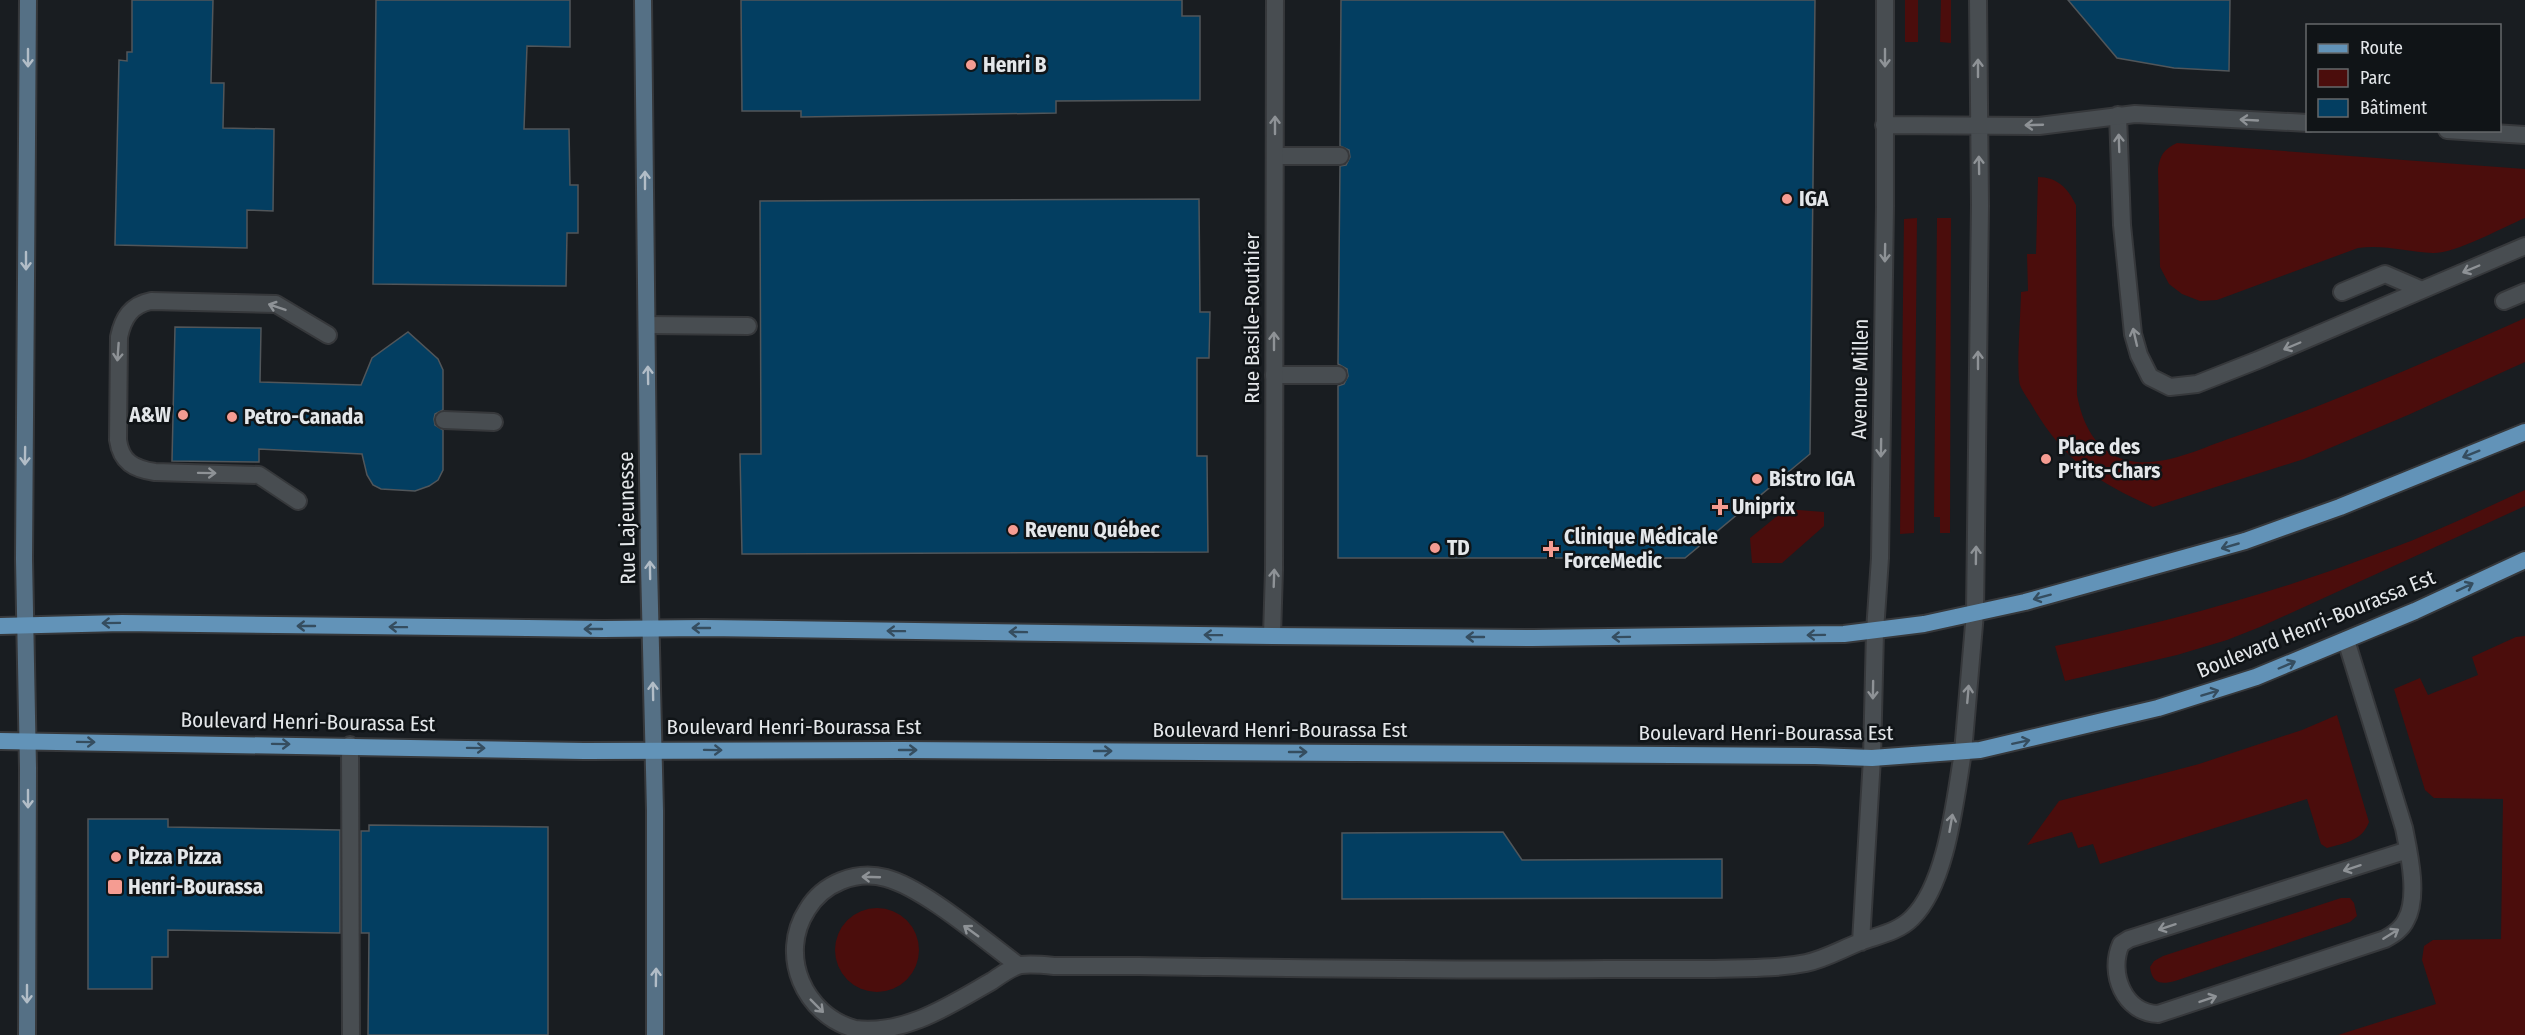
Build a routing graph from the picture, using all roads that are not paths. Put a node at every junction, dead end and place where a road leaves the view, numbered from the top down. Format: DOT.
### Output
graph roads {
  1 [pos="28,0"];
  2 [pos="644,0"];
  3 [pos="1275,0"];
  4 [pos="1885,0"];
  5 [pos="1978,0"];
  6 [pos="2118,115"];
  7 [pos="2306,123"];
  8 [pos="1884,125"];
  9 [pos="1979,126"];
  10 [pos="2478,132"];
  11 [pos="2525,135"];
  12 [pos="1275,156"];
  13 [pos="1340,156"];
  14 [pos="2525,246"];
  15 [pos="2422,290"];
  16 [pos="2342,292"];
  17 [pos="2525,292"];
  18 [pos="2504,301"];
  19 [pos="647,325"];
  20 [pos="748,326"];
  21 [pos="328,335"];
  22 [pos="1274,375"];
  23 [pos="1338,375"];
  24 [pos="444,420"];
  25 [pos="494,422"];
  26 [pos="2525,432"];
  27 [pos="298,501"];
  28 [pos="2525,560"];
  29 [pos="1975,613"];
  30 [pos="0,626"];
  31 [pos="26,626"];
  32 [pos="652,629"];
  33 [pos="1875,631"];
  34 [pos="1272,636"];
  35 [pos="2346,640"];
  36 [pos="0,741"];
  37 [pos="27,741"];
  38 [pos="350,745"];
  39 [pos="654,750"];
  40 [pos="1963,752"];
  41 [pos="1872,758"];
  42 [pos="2408,850"];
  43 [pos="1861,942"];
  44 [pos="1018,965"];
  45 [pos="27,1035"];
  46 [pos="351,1035"];
  47 [pos="655,1035"];
  1 -- 31 [label="main road, one-way"];
  19 -- 2 [label="main road, Rue Lajeunesse, one-way"];
  12 -- 3 [label="street, Rue Basile-Routhier, one-way"];
  4 -- 8 [label="street, Avenue Millen, one-way"];
  9 -- 5 [label="street, one-way"];
  7 -- 6 [label="street, one-way"];
  6 -- 9 [label="street, one-way"];
  15 -- 6 [label="street, one-way"];
  8 -- 9 [label="street"];
  8 -- 33 [label="street, Avenue Millen, one-way"];
  29 -- 9 [label="street, one-way"];
  10 -- 11 [label="street"];
  12 -- 13 [label="street"];
  22 -- 12 [label="street, Rue Basile-Routhier, one-way"];
  14 -- 15 [label="street, one-way"];
  15 -- 16 [label="street"];
  17 -- 18 [label="street"];
  19 -- 20 [label="street"];
  32 -- 19 [label="main road, Rue Lajeunesse, one-way"];
  21 -- 27 [label="street, one-way"];
  22 -- 23 [label="street"];
  34 -- 22 [label="street, Rue Basile-Routhier, one-way"];
  24 -- 25 [label="street"];
  26 -- 29 [label="main road, one-way"];
  35 -- 28 [label="main road, Boulevard Henri-Bourassa Est, one-way"];
  29 -- 33 [label="main road"];
  40 -- 29 [label="street, one-way"];
  30 -- 31 [label="main road"];
  32 -- 31 [label="main road, one-way"];
  31 -- 37 [label="main road"];
  34 -- 32 [label="main road, one-way"];
  39 -- 32 [label="main road, Rue Lajeunesse, one-way"];
  33 -- 34 [label="main road, one-way"];
  33 -- 41 [label="street, Avenue Millen, one-way"];
  40 -- 35 [label="main road, Boulevard Henri-Bourassa Est, one-way"];
  35 -- 42 [label="street"];
  36 -- 37 [label="main road, Boulevard Henri-Bourassa Est"];
  37 -- 38 [label="main road, Boulevard Henri-Bourassa Est, one-way"];
  37 -- 45 [label="main road, one-way"];
  38 -- 39 [label="main road, Boulevard Henri-Bourassa Est, one-way"];
  38 -- 46 [label="street"];
  39 -- 41 [label="main road, Boulevard Henri-Bourassa Est, one-way"];
  47 -- 39 [label="main road, Rue Lajeunesse, one-way"];
  40 -- 41 [label="main road, Boulevard Henri-Bourassa Est"];
  43 -- 40 [label="street, one-way"];
  41 -- 43 [label="street, Avenue Millen"];
  42 -- 42 [label="street, one-way"];
  43 -- 44 [label="street"];
  44 -- 44 [label="street, one-way"];
}
